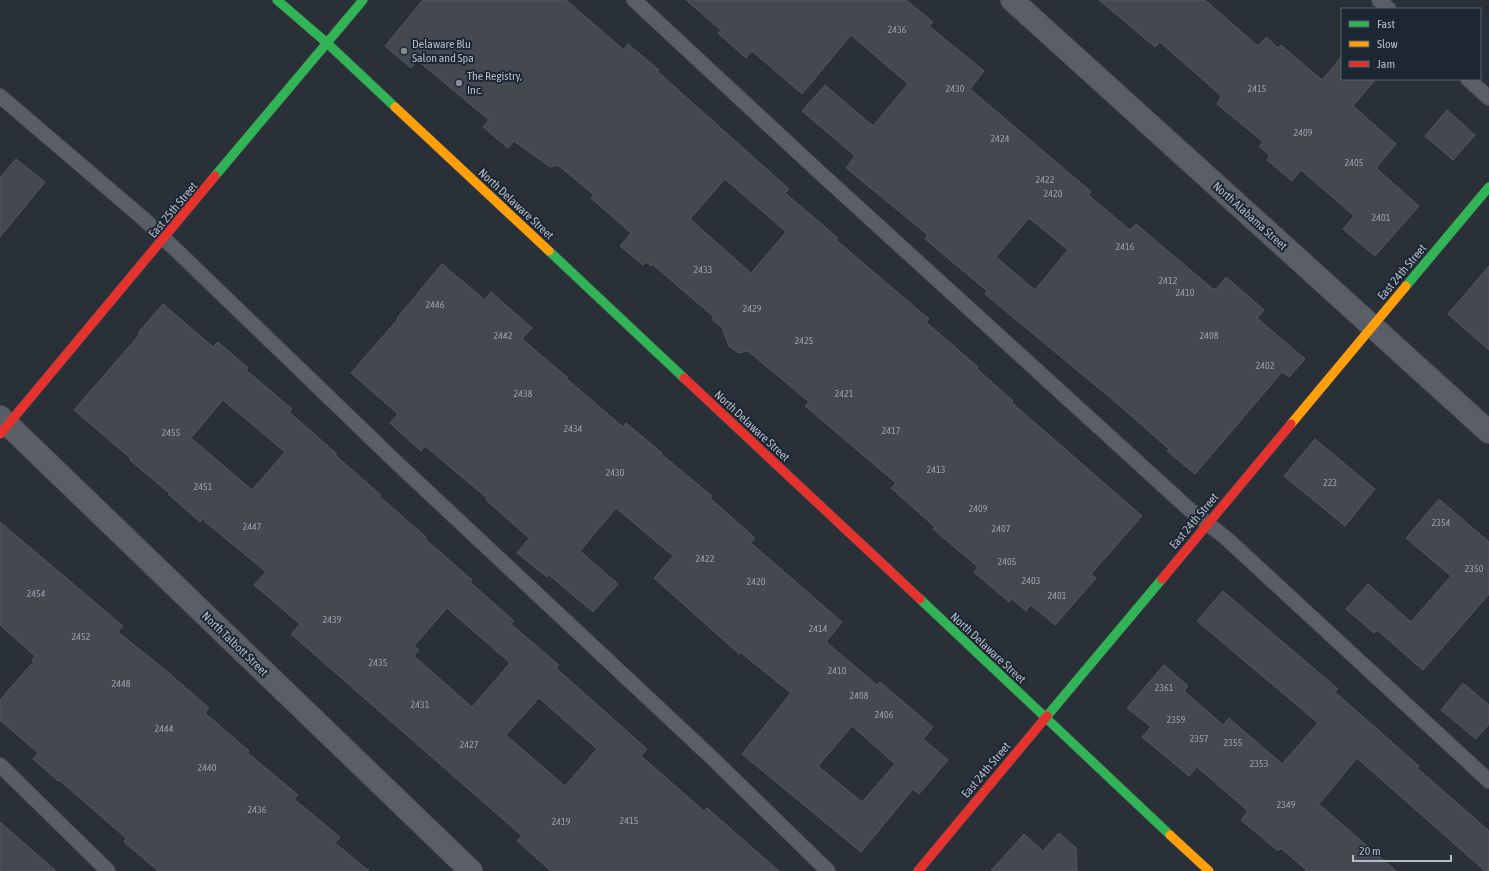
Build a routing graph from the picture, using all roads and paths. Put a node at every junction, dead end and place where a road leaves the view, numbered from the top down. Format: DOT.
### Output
graph roads {
  1 [pos="277,0"];
  2 [pos="364,0"];
  3 [pos="634,0"];
  4 [pos="1012,0"];
  5 [pos="1379,0"];
  6 [pos="1388,8"];
  7 [pos="328,43"];
  8 [pos="1469,80"];
  9 [pos="0,96"];
  10 [pos="1489,98"];
  11 [pos="1489,187"];
  12 [pos="164,238"];
  13 [pos="1372,326"];
  14 [pos="3,425"];
  15 [pos="1489,432"];
  16 [pos="1208,524"];
  17 [pos="1045,718"];
  18 [pos="0,765"];
  19 [pos="1489,781"];
  20 [pos="108,871"];
  21 [pos="471,871"];
  22 [pos="828,871"];
  23 [pos="918,871"];
  24 [pos="1209,871"];
  1 -- 7 [label="street, North Delaware Street"];
  2 -- 7 [label="street, East 25th Street"];
  3 -- 16 [label="lane"];
  4 -- 13 [label="street, North Alabama Street"];
  5 -- 6 [label="lane"];
  7 -- 12 [label="street, East 25th Street"];
  7 -- 17 [label="street, North Delaware Street"];
  8 -- 10 [label="lane"];
  9 -- 12 [label="lane"];
  11 -- 13 [label="street, East 24th Street"];
  12 -- 14 [label="street, East 25th Street"];
  12 -- 22 [label="lane"];
  13 -- 15 [label="street, North Alabama Street"];
  13 -- 16 [label="street, East 24th Street"];
  14 -- 21 [label="street, North Talbott Street"];
  16 -- 17 [label="street, East 24th Street"];
  16 -- 19 [label="lane"];
  17 -- 23 [label="street, East 24th Street"];
  17 -- 24 [label="street, North Delaware Street"];
  18 -- 20 [label="lane"];
}
